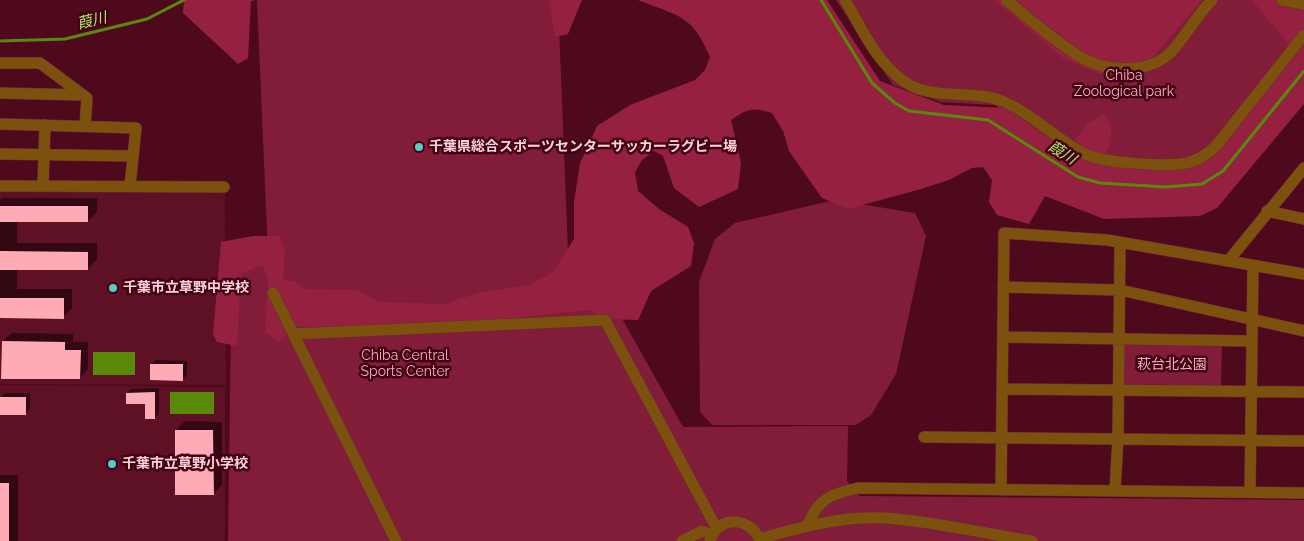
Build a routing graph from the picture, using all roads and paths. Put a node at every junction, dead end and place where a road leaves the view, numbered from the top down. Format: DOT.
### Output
graph roads {
  1 [pos="845,0"];
  2 [pos="1006,0"];
  3 [pos="1212,0"];
  4 [pos="1282,0"];
  5 [pos="1304,4"];
  6 [pos="1304,35"];
  7 [pos="0,63"];
  8 [pos="0,93"];
  9 [pos="82,95"];
  10 [pos="0,124"];
  11 [pos="45,125"];
  12 [pos="85,126"];
  13 [pos="0,154"];
  14 [pos="43,155"];
  15 [pos="133,156"];
  16 [pos="1304,168"];
  17 [pos="0,186"];
  18 [pos="43,186"];
  19 [pos="130,186"];
  20 [pos="224,187"];
  21 [pos="1267,211"];
  22 [pos="1304,219"];
  23 [pos="1120,242"];
  24 [pos="1229,260"];
  25 [pos="1253,266"];
  26 [pos="1304,274"];
  27 [pos="1003,287"];
  28 [pos="1120,290"];
  29 [pos="273,293"];
  30 [pos="1252,319"];
  31 [pos="1304,330"];
  32 [pos="293,334"];
  33 [pos="1003,337"];
  34 [pos="1118,340"];
  35 [pos="1251,341"];
  36 [pos="1003,389"];
  37 [pos="1118,389"];
  38 [pos="1252,390"];
  39 [pos="1304,392"];
  40 [pos="924,437"];
  41 [pos="1002,437"];
  42 [pos="1118,439"];
  43 [pos="1251,441"];
  44 [pos="1304,442"];
  45 [pos="1001,490"];
  46 [pos="1115,490"];
  47 [pos="1250,492"];
  48 [pos="1304,493"];
  49 [pos="807,526"];
  50 [pos="713,535"];
  51 [pos="760,540"];
  52 [pos="396,541"];
  53 [pos="682,541"];
  54 [pos="1032,541"];
  1 -- 6 [label="street"];
  2 -- 3 [label="street"];
  4 -- 5 [label="street"];
  7 -- 9 [label="street"];
  8 -- 9 [label="street"];
  9 -- 12 [label="street"];
  10 -- 11 [label="street"];
  11 -- 12 [label="street"];
  11 -- 14 [label="street"];
  12 -- 15 [label="street"];
  13 -- 14 [label="street"];
  14 -- 15 [label="street"];
  14 -- 18 [label="street"];
  15 -- 19 [label="street"];
  16 -- 21 [label="street"];
  17 -- 18 [label="street"];
  18 -- 19 [label="street"];
  19 -- 20 [label="street"];
  21 -- 22 [label="street"];
  21 -- 24 [label="street"];
  23 -- 24 [label="street"];
  23 -- 27 [label="street"];
  23 -- 28 [label="street"];
  24 -- 25 [label="street"];
  25 -- 26 [label="street"];
  25 -- 30 [label="street"];
  27 -- 28 [label="street"];
  27 -- 33 [label="street"];
  28 -- 30 [label="street"];
  28 -- 34 [label="street"];
  29 -- 32 [label="street"];
  30 -- 31 [label="street"];
  30 -- 35 [label="street"];
  32 -- 50 [label="street"];
  32 -- 52 [label="street"];
  33 -- 34 [label="street"];
  33 -- 36 [label="street"];
  34 -- 35 [label="street"];
  34 -- 37 [label="street"];
  35 -- 38 [label="street"];
  36 -- 37 [label="street"];
  36 -- 41 [label="street"];
  37 -- 38 [label="street"];
  37 -- 42 [label="street"];
  38 -- 39 [label="street"];
  38 -- 43 [label="street"];
  40 -- 41 [label="street"];
  41 -- 42 [label="street"];
  41 -- 45 [label="street"];
  42 -- 43 [label="street"];
  42 -- 46 [label="street"];
  43 -- 44 [label="street"];
  43 -- 47 [label="street"];
  45 -- 46 [label="street"];
  45 -- 49 [label="street"];
  46 -- 47 [label="street"];
  47 -- 48 [label="street"];
  49 -- 51 [label="street"];
  49 -- 54 [label="street"];
  50 -- 51 [label="street"];
  50 -- 53 [label="street"];
}
